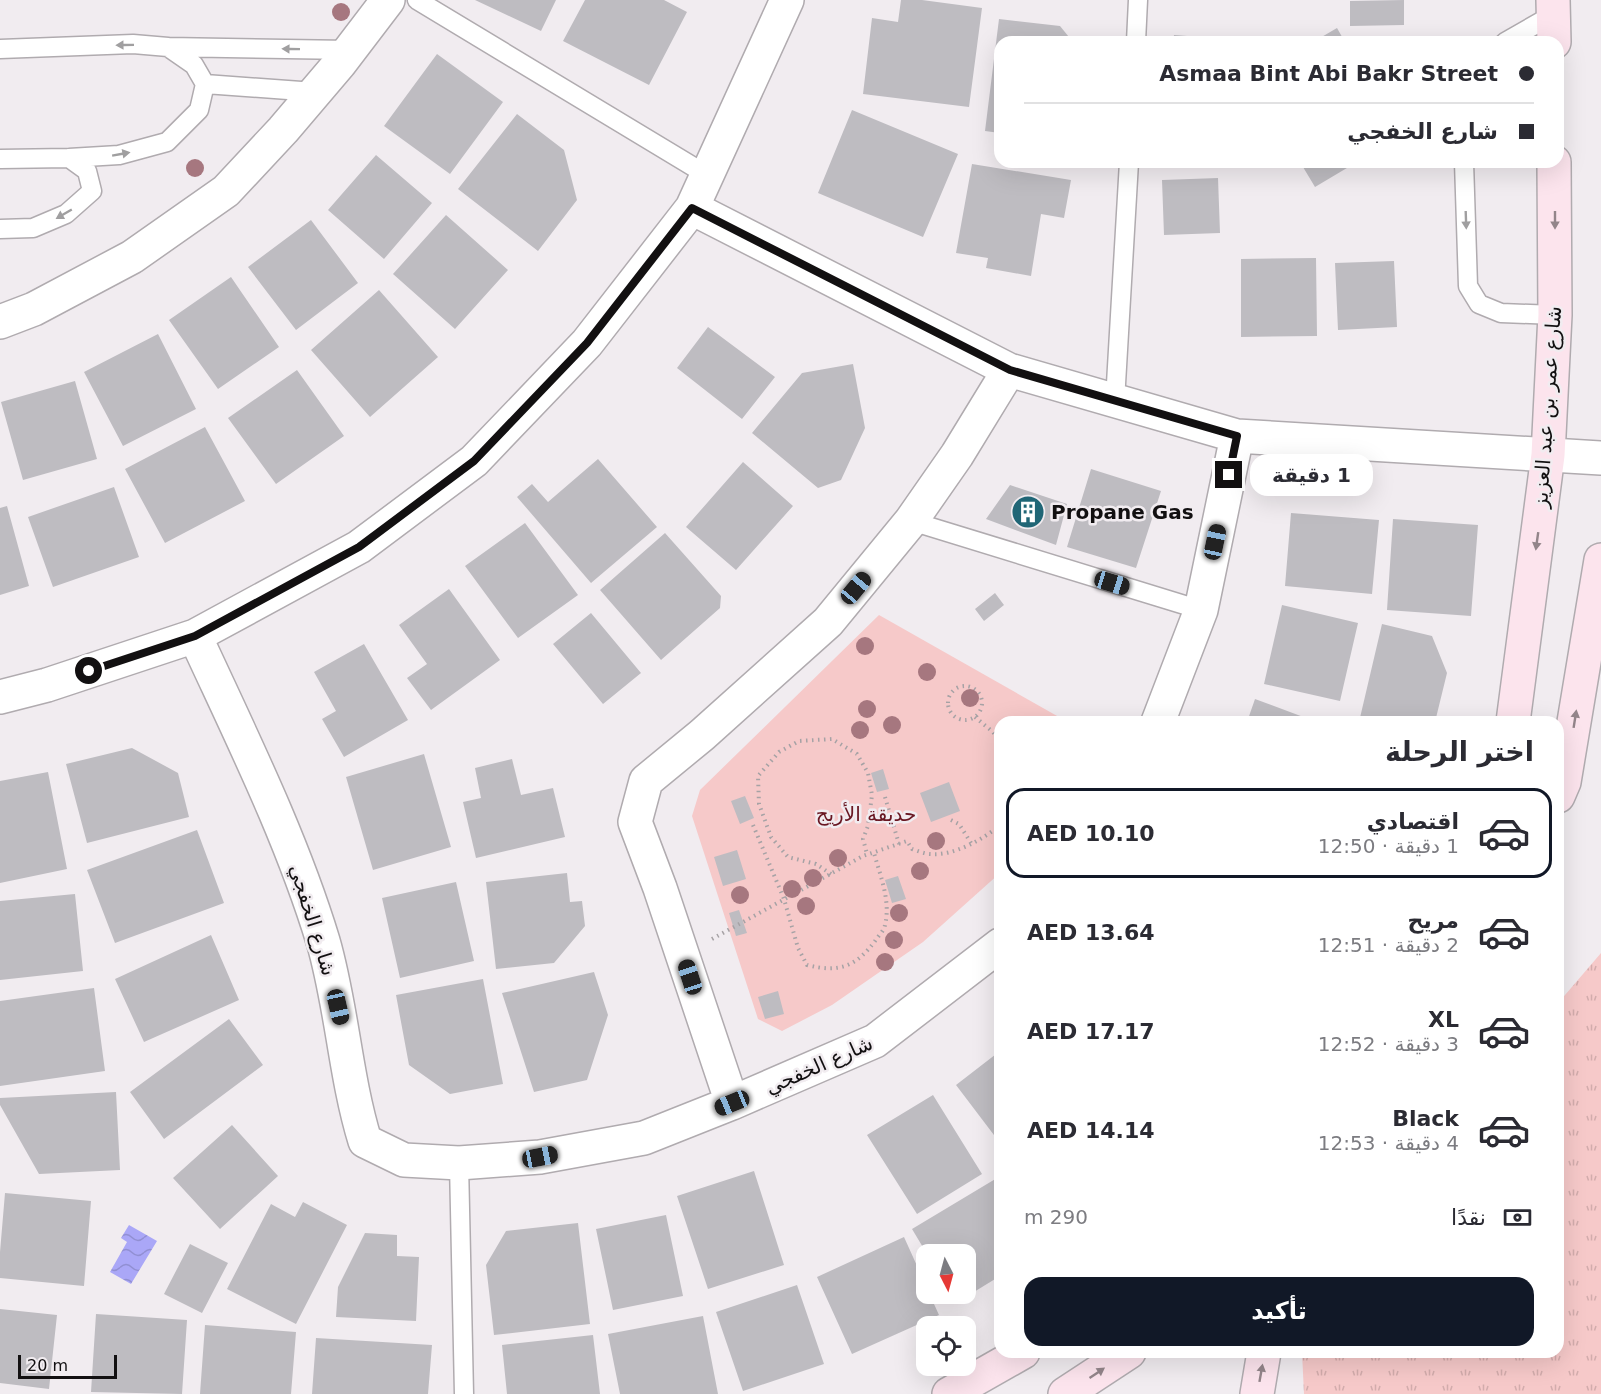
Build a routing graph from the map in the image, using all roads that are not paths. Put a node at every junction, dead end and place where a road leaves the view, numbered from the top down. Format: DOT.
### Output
graph roads {
  1 [pos="388,0"];
  2 [pos="417,0"];
  3 [pos="787,0"];
  4 [pos="1138,0"];
  5 [pos="1554,19"];
  6 [pos="1136,36"];
  7 [pos="1518,36"];
  8 [pos="168,47"];
  9 [pos="0,49"];
  10 [pos="350,50"];
  11 [pos="205,84"];
  12 [pos="315,92"];
  13 [pos="69,158"];
  14 [pos="0,159"];
  15 [pos="1129,168"];
  16 [pos="1464,168"];
  17 [pos="1554,168"];
  18 [pos="707,175"];
  19 [pos="692,208"];
  20 [pos="0,229"];
  21 [pos="1555,315"];
  22 [pos="0,322"];
  23 [pos="1010,370"];
  24 [pos="1115,401"];
  25 [pos="1237,436"];
  26 [pos="1548,455"];
  27 [pos="1601,458"];
  28 [pos="911,521"];
  29 [pos="1601,560"];
  30 [pos="1201,610"];
  31 [pos="195,636"];
  32 [pos="0,697"];
  33 [pos="1160,716"];
  34 [pos="1514,716"];
  35 [pos="1564,782"];
  36 [pos="994,950"];
  37 [pos="732,1103"];
  38 [pos="459,1163"];
  39 [pos="1012,1358"];
  40 [pos="1120,1358"];
  41 [pos="1263,1358"];
  42 [pos="465,1394"];
  43 [pos="949,1394"];
  44 [pos="1065,1394"];
  45 [pos="1257,1394"];
  1 -- 10 [label="street"];
  2 -- 18 [label="lane"];
  3 -- 18 [label="street"];
  4 -- 6 [label="lane"];
  5 -- 7 [label="lane"];
  8 -- 9 [label="lane, one-way"];
  10 -- 8 [label="lane, one-way"];
  8 -- 11 [label="lane"];
  10 -- 12 [label="street"];
  11 -- 12 [label="lane"];
  13 -- 11 [label="lane, one-way"];
  12 -- 22 [label="street"];
  13 -- 14 [label="lane"];
  13 -- 20 [label="lane, one-way"];
  15 -- 24 [label="lane"];
  16 -- 21 [label="lane, one-way"];
  17 -- 21 [label="street, شارع عمر بن عبد العزيز, one-way"];
  18 -- 19 [label="street"];
  19 -- 23 [label="street"];
  19 -- 31 [label="street"];
  21 -- 26 [label="street, شارع عمر بن عبد العزيز"];
  23 -- 24 [label="street"];
  23 -- 28 [label="street"];
  24 -- 25 [label="street"];
  25 -- 26 [label="street"];
  25 -- 30 [label="street"];
  26 -- 27 [label="street"];
  26 -- 34 [label="street, شارع عمر بن عبد العزيز, one-way"];
  28 -- 30 [label="lane"];
  28 -- 37 [label="street"];
  35 -- 29 [label="street, one-way"];
  30 -- 33 [label="street"];
  31 -- 32 [label="street"];
  31 -- 38 [label="street, شارع الخفجي"];
  36 -- 37 [label="street, شارع الخفجي"];
  37 -- 38 [label="street, شارع الخفجي"];
  38 -- 42 [label="lane"];
  39 -- 43 [label="street"];
  44 -- 40 [label="street, one-way"];
  45 -- 41 [label="street, one-way"];
}
